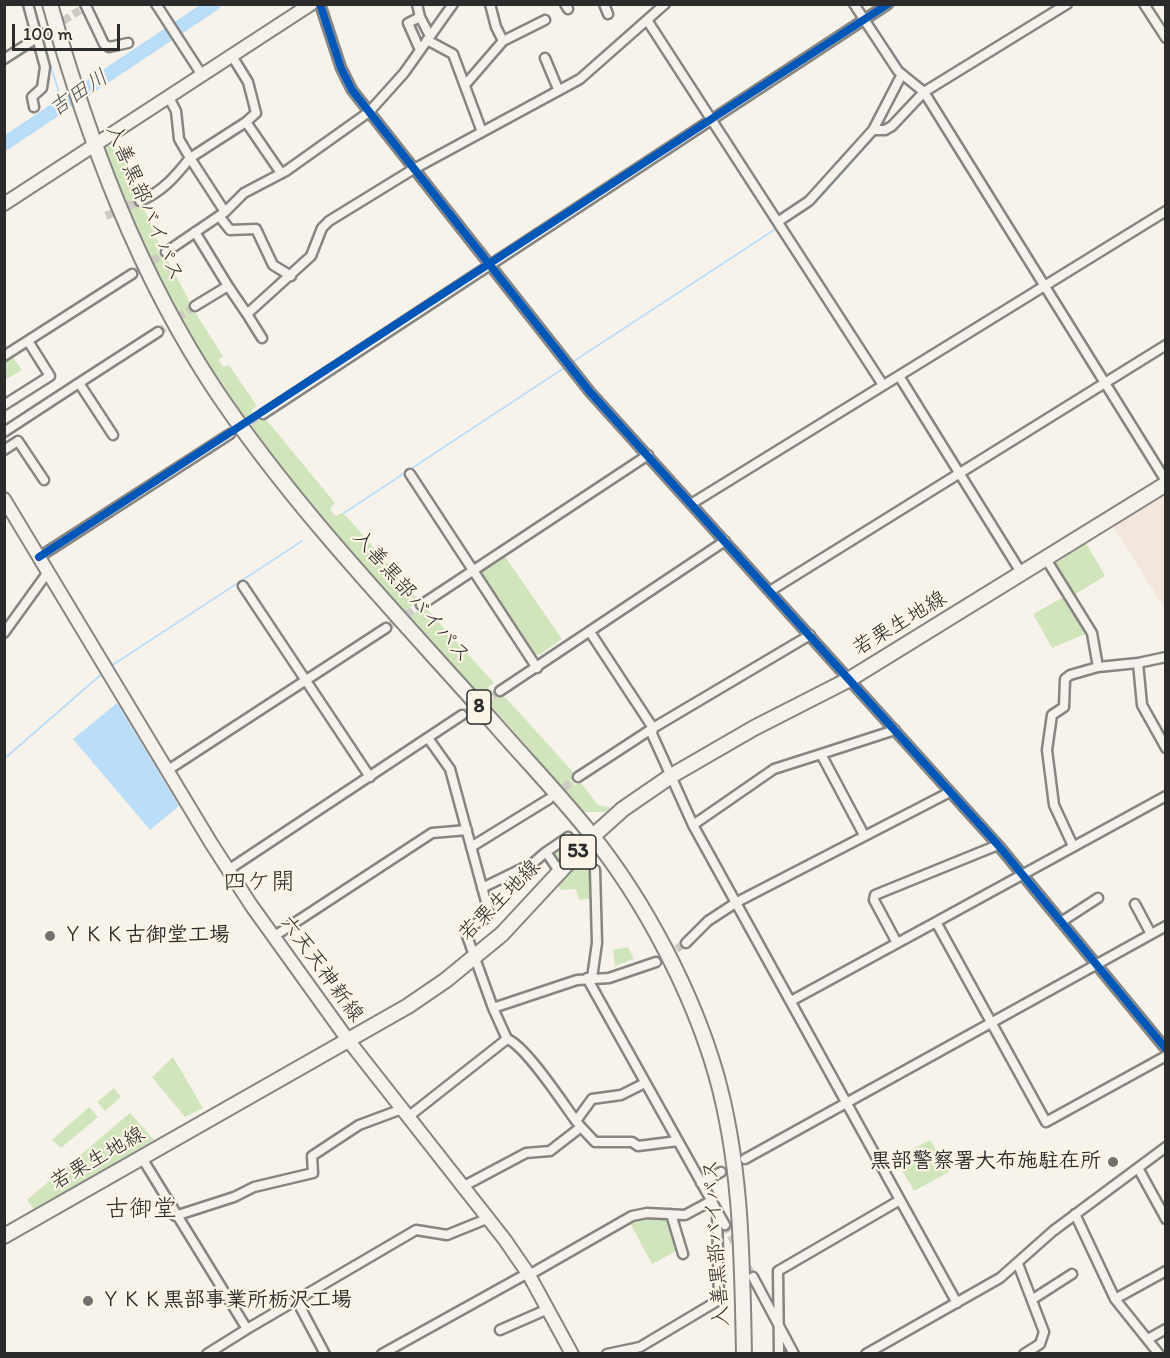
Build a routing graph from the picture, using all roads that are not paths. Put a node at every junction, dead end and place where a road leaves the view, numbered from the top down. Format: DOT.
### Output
graph roads {
  1 [pos="28,4"];
  2 [pos="50,4"];
  3 [pos="156,4"];
  4 [pos="311,4"];
  5 [pos="320,4"];
  6 [pos="417,4"];
  7 [pos="453,4"];
  8 [pos="490,4"];
  9 [pos="604,4"];
  10 [pos="665,4"];
  11 [pos="854,4"];
  12 [pos="888,4"];
  13 [pos="1067,4"];
  14 [pos="1144,4"];
  15 [pos="84,6"];
  16 [pos="608,14"];
  17 [pos="420,17"];
  18 [pos="647,20"];
  19 [pos="864,20"];
  20 [pos="545,21"];
  21 [pos="39,36"];
  22 [pos="428,38"];
  23 [pos="1166,38"];
  24 [pos="503,40"];
  25 [pos="128,43"];
  26 [pos="420,50"];
  27 [pos="232,56"];
  28 [pos="545,58"];
  29 [pos="4,59"];
  30 [pos="902,74"];
  31 [pos="202,75"];
  32 [pos="465,85"];
  33 [pos="558,89"];
  34 [pos="924,92"];
  35 [pos="168,96"];
  36 [pos="33,107"];
  37 [pos="369,112"];
  38 [pos="713,118"];
  39 [pos="246,122"];
  40 [pos="873,130"];
  41 [pos="482,132"];
  42 [pos="94,144"];
  43 [pos="190,158"];
  44 [pos="412,170"];
  45 [pos="280,173"];
  46 [pos="140,201"];
  47 [pos="4,204"];
  48 [pos="1166,211"];
  49 [pos="222,214"];
  50 [pos="779,221"];
  51 [pos="195,232"];
  52 [pos="166,252"];
  53 [pos="488,264"];
  54 [pos="132,274"];
  55 [pos="291,276"];
  56 [pos="228,286"];
  57 [pos="1043,286"];
  58 [pos="195,306"];
  59 [pos="248,314"];
  60 [pos="158,332"];
  61 [pos="262,338"];
  62 [pos="28,341"];
  63 [pos="1166,345"];
  64 [pos="4,356"];
  65 [pos="899,376"];
  66 [pos="79,383"];
  67 [pos="1104,384"];
  68 [pos="883,385"];
  69 [pos="4,405"];
  70 [pos="263,414"];
  71 [pos="4,432"];
  72 [pos="230,434"];
  73 [pos="113,435"];
  74 [pos="4,450"];
  75 [pos="648,455"];
  76 [pos="959,473"];
  77 [pos="410,474"];
  78 [pos="44,480"];
  79 [pos="1166,483"];
  80 [pos="4,499"];
  81 [pos="691,504"];
  82 [pos="725,542"];
  83 [pos="39,557"];
  84 [pos="1046,559"];
  85 [pos="473,570"];
  86 [pos="48,572"];
  87 [pos="1022,574"];
  88 [pos="243,586"];
  89 [pos="770,591"];
  90 [pos="421,605"];
  91 [pos="386,628"];
  92 [pos="590,632"];
  93 [pos="4,633"];
  94 [pos="810,635"];
  95 [pos="1166,657"];
  96 [pos="1138,663"];
  97 [pos="1098,667"];
  98 [pos="537,668"];
  99 [pos="850,679"];
  100 [pos="306,680"];
  101 [pos="500,691"];
  102 [pos="462,715"];
  103 [pos="653,728"];
  104 [pos="895,730"];
  105 [pos="428,738"];
  106 [pos="1166,748"];
  107 [pos="820,754"];
  108 [pos="168,770"];
  109 [pos="671,776"];
  110 [pos="370,777"];
  111 [pos="578,777"];
  112 [pos="950,792"];
  113 [pos="1166,796"];
  114 [pos="549,799"];
  115 [pos="693,825"];
  116 [pos="467,830"];
  117 [pos="864,835"];
  118 [pos="593,836"];
  119 [pos="568,837"];
  120 [pos="998,845"];
  121 [pos="1073,846"];
  122 [pos="471,847"];
  123 [pos="546,852"];
  124 [pos="228,870"];
  125 [pos="595,870"];
  126 [pos="559,871"];
  127 [pos="1023,876"];
  128 [pos="482,888"];
  129 [pos="1098,898"];
  130 [pos="736,902"];
  131 [pos="1135,904"];
  132 [pos="936,922"];
  133 [pos="1061,922"];
  134 [pos="1166,926"];
  135 [pos="1151,934"];
  136 [pos="273,937"];
  137 [pos="686,943"];
  138 [pos="897,943"];
  139 [pos="474,957"];
  140 [pos="656,962"];
  141 [pos="1096,964"];
  142 [pos="590,978"];
  143 [pos="791,1001"];
  144 [pos="493,1008"];
  145 [pos="991,1023"];
  146 [pos="348,1040"];
  147 [pos="507,1040"];
  148 [pos="1166,1049"];
  149 [pos="1166,1056"];
  150 [pos="645,1083"];
  151 [pos="846,1103"];
  152 [pos="405,1113"];
  153 [pos="579,1124"];
  154 [pos="678,1141"];
  155 [pos="1166,1147"];
  156 [pos="142,1158"];
  157 [pos="745,1159"];
  158 [pos="1138,1168"];
  159 [pos="721,1172"];
  160 [pos="701,1183"];
  161 [pos="464,1186"];
  162 [pos="900,1200"];
  163 [pos="711,1201"];
  164 [pos="717,1211"];
  165 [pos="671,1214"];
  166 [pos="1075,1214"];
  167 [pos="175,1216"];
  168 [pos="489,1218"];
  169 [pos="1166,1218"];
  170 [pos="725,1225"];
  171 [pos="4,1236"];
  172 [pos="683,1254"];
  173 [pos="1018,1264"];
  174 [pos="1166,1271"];
  175 [pos="529,1274"];
  176 [pos="1072,1274"];
  177 [pos="753,1277"];
  178 [pos="1033,1299"];
  179 [pos="1115,1299"];
  180 [pos="297,1301"];
  181 [pos="957,1303"];
  182 [pos="548,1310"];
  183 [pos="780,1328"];
  184 [pos="247,1329"];
  185 [pos="1166,1329"];
  186 [pos="500,1330"];
  187 [pos="1148,1339"];
  188 [pos="207,1353"];
  189 [pos="325,1353"];
  190 [pos="382,1353"];
  191 [pos="572,1353"];
  192 [pos="608,1353"];
  193 [pos="744,1353"];
  194 [pos="779,1353"];
  195 [pos="794,1353"];
  196 [pos="866,1353"];
  197 [pos="1024,1353"];
  198 [pos="1159,1353"];
  1 -- 21 [label="street"];
  2 -- 42 [label="main road, 入善黒部バイパス / 8"];
  3 -- 31 [label="street"];
  4 -- 27 [label="main road"];
  5 -- 37 [label="street"];
  6 -- 17 [label="street"];
  7 -- 22 [label="street"];
  8 -- 24 [label="street"];
  9 -- 16 [label="street"];
  10 -- 18 [label="street"];
  11 -- 19 [label="street"];
  12 -- 19 [label="street"];
  13 -- 34 [label="street"];
  14 -- 23 [label="street"];
  15 -- 25 [label="street"];
  17 -- 22 [label="street"];
  17 -- 26 [label="street"];
  18 -- 33 [label="street"];
  18 -- 38 [label="street"];
  19 -- 30 [label="street"];
  19 -- 38 [label="street"];
  20 -- 24 [label="street"];
  21 -- 29 [label="street"];
  21 -- 36 [label="street"];
  22 -- 26 [label="street"];
  22 -- 32 [label="street"];
  24 -- 32 [label="street"];
  26 -- 37 [label="street"];
  27 -- 31 [label="main road"];
  27 -- 39 [label="street"];
  28 -- 33 [label="street"];
  30 -- 34 [label="street"];
  30 -- 40 [label="street"];
  31 -- 35 [label="main road"];
  32 -- 41 [label="street"];
  33 -- 41 [label="street"];
  34 -- 40 [label="street"];
  34 -- 57 [label="street"];
  35 -- 42 [label="main road"];
  35 -- 43 [label="street"];
  37 -- 44 [label="street"];
  37 -- 45 [label="street"];
  38 -- 50 [label="street"];
  38 -- 53 [label="street"];
  39 -- 43 [label="street"];
  39 -- 45 [label="street"];
  40 -- 50 [label="street"];
  41 -- 44 [label="street"];
  42 -- 47 [label="main road"];
  42 -- 118 [label="main road, 入善黒部バイパス / 8"];
  43 -- 46 [label="street"];
  43 -- 49 [label="street"];
  44 -- 53 [label="street"];
  44 -- 55 [label="street"];
  45 -- 49 [label="street"];
  48 -- 57 [label="street"];
  49 -- 51 [label="street"];
  49 -- 55 [label="street"];
  50 -- 68 [label="street"];
  51 -- 52 [label="street"];
  51 -- 56 [label="street"];
  53 -- 70 [label="street"];
  53 -- 75 [label="street"];
  54 -- 62 [label="street"];
  55 -- 59 [label="street"];
  56 -- 58 [label="street"];
  56 -- 59 [label="street"];
  57 -- 65 [label="street"];
  57 -- 67 [label="street"];
  59 -- 61 [label="street"];
  60 -- 66 [label="street"];
  62 -- 64 [label="street"];
  62 -- 69 [label="street"];
  63 -- 67 [label="street"];
  65 -- 68 [label="street"];
  65 -- 76 [label="street"];
  66 -- 71 [label="street"];
  66 -- 73 [label="street"];
  67 -- 76 [label="street"];
  67 -- 79 [label="street"];
  68 -- 81 [label="street"];
  72 -- 83 [label="street"];
  74 -- 78 [label="street"];
  75 -- 81 [label="street"];
  75 -- 85 [label="street"];
  76 -- 87 [label="street"];
  76 -- 89 [label="street"];
  77 -- 85 [label="street"];
  79 -- 84 [label="main road, 若栗生地線 / 53"];
  80 -- 83 [label="main road, 六天天神新線"];
  81 -- 82 [label="street"];
  82 -- 89 [label="street"];
  82 -- 92 [label="street"];
  83 -- 86 [label="main road, 六天天神新線"];
  84 -- 87 [label="main road, 若栗生地線 / 53"];
  84 -- 97 [label="street"];
  85 -- 90 [label="street"];
  85 -- 98 [label="street"];
  86 -- 93 [label="street"];
  86 -- 108 [label="main road, 六天天神新線"];
  87 -- 99 [label="main road, 若栗生地線 / 53"];
  88 -- 100 [label="street"];
  89 -- 94 [label="street"];
  91 -- 100 [label="street"];
  92 -- 98 [label="street"];
  92 -- 103 [label="street"];
  94 -- 99 [label="street"];
  94 -- 103 [label="street"];
  95 -- 96 [label="street"];
  96 -- 97 [label="street"];
  96 -- 106 [label="street"];
  97 -- 121 [label="street"];
  98 -- 101 [label="street"];
  99 -- 104 [label="street"];
  99 -- 109 [label="main road, 若栗生地線 / 53"];
  100 -- 108 [label="street"];
  100 -- 110 [label="street"];
  102 -- 105 [label="street"];
  103 -- 109 [label="street"];
  103 -- 111 [label="street"];
  104 -- 107 [label="street"];
  104 -- 112 [label="street"];
  105 -- 110 [label="street"];
  105 -- 116 [label="street"];
  107 -- 115 [label="street"];
  107 -- 117 [label="street"];
  108 -- 124 [label="main road, 六天天神新線"];
  109 -- 115 [label="street"];
  109 -- 118 [label="main road, 若栗生地線 / 53"];
  110 -- 124 [label="street"];
  112 -- 117 [label="street"];
  112 -- 120 [label="street"];
  113 -- 121 [label="street"];
  114 -- 122 [label="street"];
  115 -- 130 [label="street"];
  116 -- 122 [label="street"];
  116 -- 136 [label="street"];
  117 -- 130 [label="street"];
  118 -- 126 [label="main road, 若栗生地線 / 53"];
  118 -- 193 [label="main road, 入善黒部バイパス / 8"];
  119 -- 123 [label="street"];
  120 -- 127 [label="street"];
  120 -- 138 [label="street"];
  121 -- 127 [label="street"];
  122 -- 128 [label="street"];
  123 -- 126 [label="street"];
  123 -- 128 [label="street"];
  124 -- 136 [label="main road, 六天天神新線"];
  125 -- 142 [label="street"];
  126 -- 139 [label="main road, 若栗生地線 / 53"];
  127 -- 132 [label="street"];
  127 -- 133 [label="street"];
  128 -- 139 [label="street"];
  129 -- 133 [label="street"];
  130 -- 137 [label="street"];
  130 -- 143 [label="street"];
  131 -- 135 [label="street"];
  132 -- 138 [label="street"];
  132 -- 145 [label="street"];
  133 -- 141 [label="street"];
  134 -- 135 [label="street"];
  135 -- 141 [label="street"];
  136 -- 146 [label="main road, 六天天神新線"];
  138 -- 143 [label="street"];
  139 -- 144 [label="street"];
  139 -- 146 [label="main road, 若栗生地線 / 53"];
  140 -- 142 [label="street"];
  141 -- 145 [label="street"];
  141 -- 148 [label="street"];
  142 -- 144 [label="street"];
  142 -- 150 [label="street"];
  143 -- 151 [label="street"];
  144 -- 147 [label="street"];
  145 -- 149 [label="street"];
  145 -- 151 [label="street"];
  146 -- 152 [label="main road, 六天天神新線"];
  146 -- 156 [label="main road, 若栗生地線 / 53"];
  147 -- 152 [label="street"];
  147 -- 153 [label="street"];
  150 -- 153 [label="street"];
  150 -- 154 [label="street"];
  151 -- 157 [label="street"];
  151 -- 162 [label="street"];
  152 -- 161 [label="main road, 六天天神新線"];
  152 -- 167 [label="street"];
  153 -- 154 [label="street"];
  153 -- 161 [label="street"];
  154 -- 160 [label="street"];
  155 -- 158 [label="street"];
  156 -- 167 [label="street"];
  156 -- 171 [label="main road, 若栗生地線 / 53"];
  158 -- 166 [label="street"];
  158 -- 169 [label="street"];
  159 -- 160 [label="street"];
  160 -- 163 [label="street"];
  161 -- 168 [label="main road, 六天天神新線"];
  162 -- 181 [label="street"];
  162 -- 183 [label="street"];
  163 -- 164 [label="street"];
  163 -- 165 [label="street"];
  164 -- 170 [label="street"];
  164 -- 192 [label="street"];
  165 -- 172 [label="street"];
  165 -- 175 [label="street"];
  166 -- 173 [label="street"];
  166 -- 179 [label="street"];
  167 -- 184 [label="street"];
  168 -- 175 [label="main road, 六天天神新線"];
  168 -- 180 [label="street"];
  173 -- 178 [label="street"];
  173 -- 181 [label="street"];
  174 -- 179 [label="street"];
  175 -- 182 [label="main road, 六天天神新線"];
  175 -- 190 [label="street"];
  176 -- 178 [label="street"];
  177 -- 183 [label="street"];
  178 -- 197 [label="street"];
  179 -- 187 [label="street"];
  180 -- 184 [label="street"];
  180 -- 189 [label="street"];
  181 -- 196 [label="street"];
  182 -- 186 [label="street"];
  182 -- 191 [label="main road, 六天天神新線"];
  183 -- 194 [label="street"];
  183 -- 195 [label="street"];
  184 -- 188 [label="street"];
  185 -- 187 [label="street"];
  187 -- 198 [label="street"];
}
